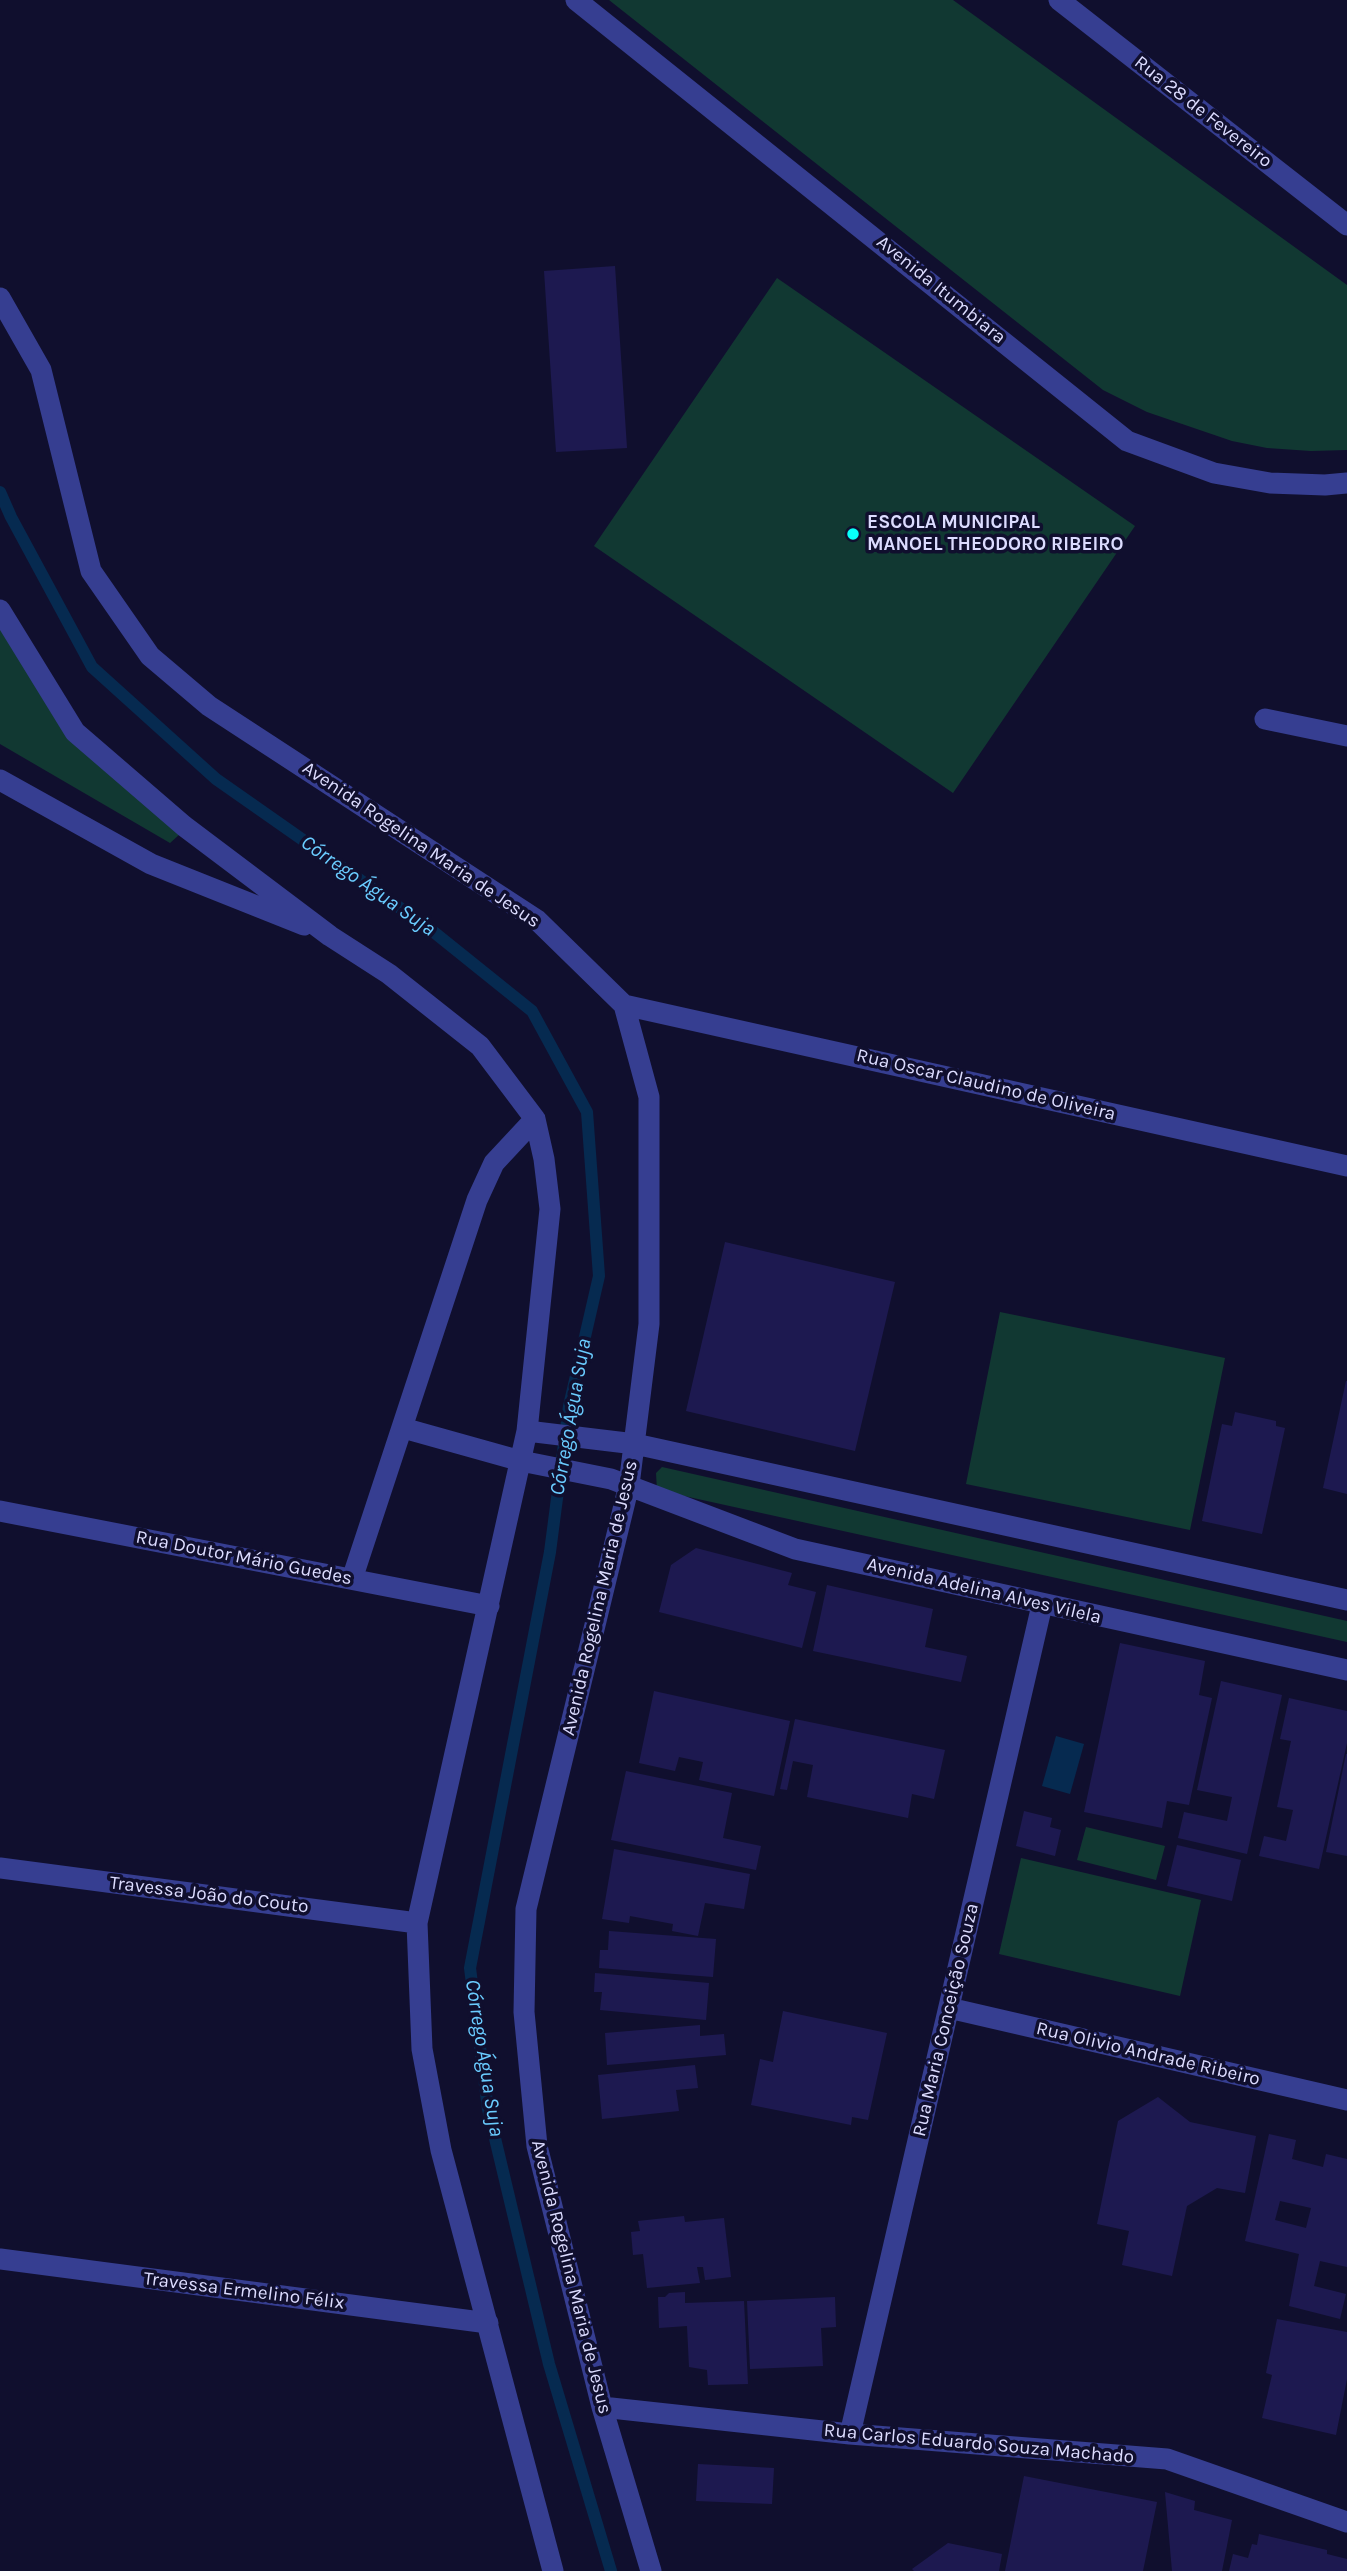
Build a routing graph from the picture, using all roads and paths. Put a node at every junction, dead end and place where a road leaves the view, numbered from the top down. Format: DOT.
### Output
graph roads {
  1 [pos="576,0"];
  2 [pos="1059,0"];
  3 [pos="1347,225"];
  4 [pos="0,298"];
  5 [pos="1347,483"];
  6 [pos="0,610"];
  7 [pos="1265,719"];
  8 [pos="1347,736"];
  9 [pos="0,780"];
  10 [pos="330,936"];
  11 [pos="624,1005"];
  12 [pos="536,1119"];
  13 [pos="1347,1166"];
  14 [pos="403,1428"];
  15 [pos="536,1433"];
  16 [pos="627,1443"];
  17 [pos="531,1463"];
  18 [pos="620,1482"];
  19 [pos="0,1511"];
  20 [pos="352,1579"];
  21 [pos="1347,1600"];
  22 [pos="1042,1605"];
  23 [pos="489,1606"];
  24 [pos="1347,1670"];
  25 [pos="0,1868"];
  26 [pos="417,1923"];
  27 [pos="949,2008"];
  28 [pos="1347,2100"];
  29 [pos="0,2259"];
  30 [pos="488,2323"];
  31 [pos="602,2407"];
  32 [pos="850,2434"];
  33 [pos="1347,2522"];
  34 [pos="552,2571"];
  35 [pos="650,2571"];
  1 -- 5 [label="street, Avenida Itumbiara"];
  2 -- 3 [label="street, Rua 28 de Fevereiro"];
  4 -- 11 [label="street, Avenida Rogelina Maria de Jesus"];
  6 -- 10 [label="street"];
  7 -- 8 [label="street"];
  9 -- 10 [label="street"];
  10 -- 12 [label="street"];
  11 -- 13 [label="street, Rua Oscar Claudino de Oliveira"];
  11 -- 16 [label="street, Avenida Rogelina Maria de Jesus"];
  12 -- 14 [label="street"];
  12 -- 15 [label="street"];
  14 -- 17 [label="street, Avenida Adelina Alves Vilela"];
  14 -- 20 [label="street"];
  15 -- 16 [label="street"];
  15 -- 17 [label="street"];
  16 -- 18 [label="street, Avenida Rogelina Maria de Jesus"];
  16 -- 21 [label="street"];
  17 -- 18 [label="street, Avenida Adelina Alves Vilela"];
  17 -- 23 [label="street"];
  18 -- 22 [label="street, Avenida Adelina Alves Vilela"];
  18 -- 31 [label="street, Avenida Rogelina Maria de Jesus"];
  19 -- 20 [label="street, Rua Doutor Mário Guedes"];
  20 -- 23 [label="street, Rua Doutor Mário Guedes"];
  22 -- 24 [label="street, Avenida Adelina Alves Vilela"];
  22 -- 27 [label="street, Rua Maria Conceição Souza"];
  23 -- 26 [label="street"];
  25 -- 26 [label="street, Travessa João do Couto"];
  26 -- 30 [label="street"];
  27 -- 28 [label="street, Rua Olivio Andrade Ribeiro"];
  27 -- 32 [label="street, Rua Maria Conceição Souza"];
  29 -- 30 [label="street, Travessa Ermelino Félix"];
  30 -- 34 [label="street"];
  31 -- 32 [label="street, Rua Carlos Eduardo Souza Machado"];
  31 -- 35 [label="street, Avenida Rogelina Maria de Jesus"];
  32 -- 33 [label="street, Rua Carlos Eduardo Souza Machado"];
}
